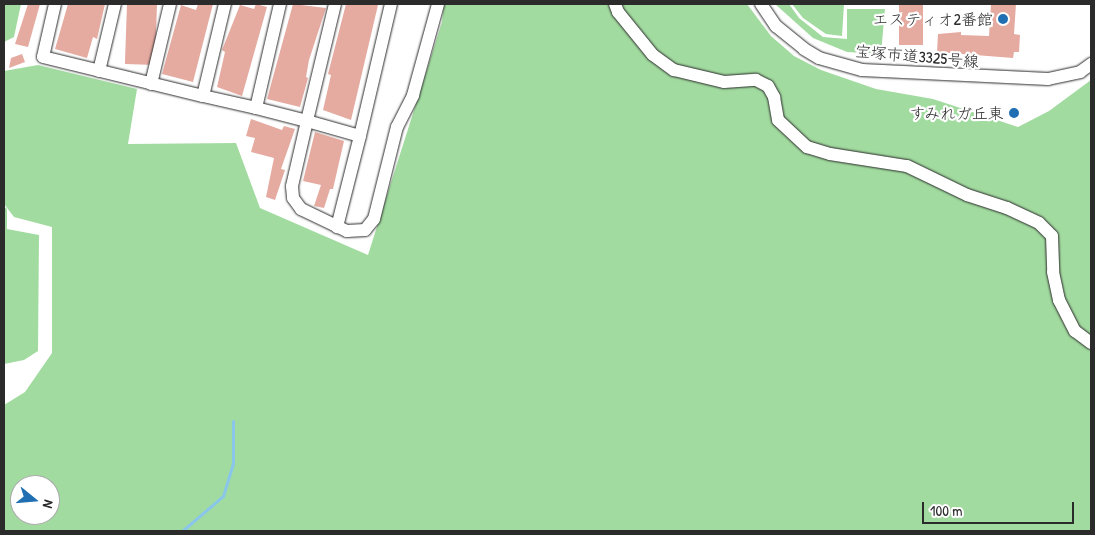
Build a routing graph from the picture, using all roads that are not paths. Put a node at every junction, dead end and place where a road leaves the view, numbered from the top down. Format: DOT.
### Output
graph roads {
  1 [pos="55,4"];
  2 [pos="115,4"];
  3 [pos="170,4"];
  4 [pos="225,4"];
  5 [pos="280,4"];
  6 [pos="335,4"];
  7 [pos="391,4"];
  8 [pos="438,4"];
  9 [pos="616,4"];
  10 [pos="761,4"];
  11 [pos="1091,64"];
  12 [pos="99,71"];
  13 [pos="151,84"];
  14 [pos="203,96"];
  15 [pos="256,108"];
  16 [pos="307,122"];
  17 [pos="360,136"];
  18 [pos="337,226"];
  19 [pos="1091,343"];
  1 -- 12 [label="street"];
  2 -- 12 [label="street"];
  3 -- 13 [label="street"];
  4 -- 14 [label="street"];
  5 -- 15 [label="street"];
  6 -- 16 [label="street"];
  7 -- 17 [label="street"];
  8 -- 18 [label="street"];
  9 -- 19 [label="street"];
  10 -- 11 [label="street, 宝塚市道3325号線"];
  12 -- 13 [label="street"];
  13 -- 14 [label="street"];
  14 -- 15 [label="street"];
  15 -- 16 [label="street"];
  16 -- 17 [label="street"];
  16 -- 18 [label="street"];
  17 -- 18 [label="street"];
}
